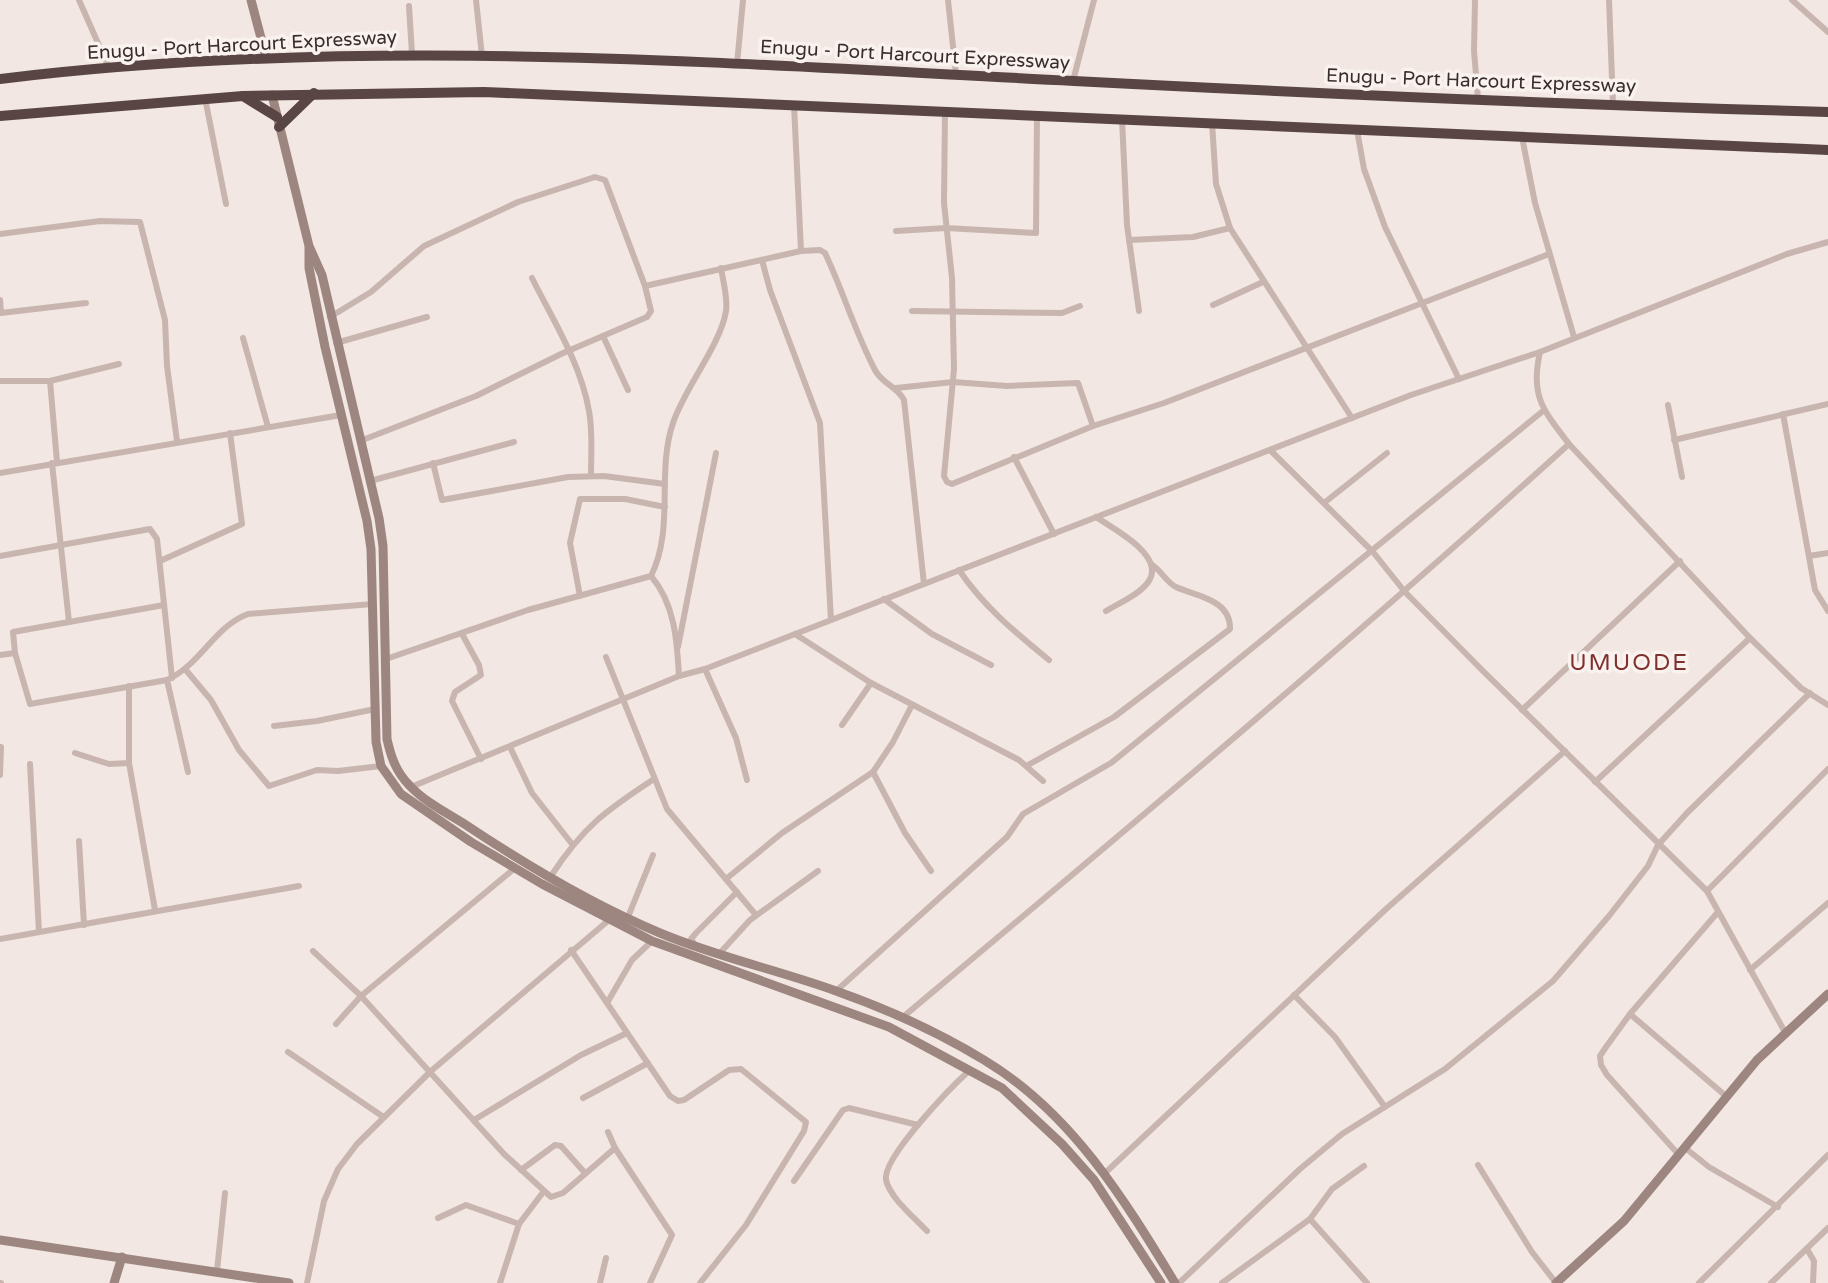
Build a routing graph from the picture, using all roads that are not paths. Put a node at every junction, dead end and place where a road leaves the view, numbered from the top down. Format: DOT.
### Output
graph roads {
  1 [pos="79,0"];
  2 [pos="251,0"];
  3 [pos="476,0"];
  4 [pos="743,0"];
  5 [pos="948,0"];
  6 [pos="1094,0"];
  7 [pos="1475,0"];
  8 [pos="1609,0"];
  9 [pos="1792,0"];
  10 [pos="409,6"];
  11 [pos="1828,32"];
  12 [pos="412,54"];
  13 [pos="482,56"];
  14 [pos="265,57"];
  15 [pos="737,64"];
  16 [pos="109,68"];
  17 [pos="956,74"];
  18 [pos="0,79"];
  19 [pos="1073,81"];
  20 [pos="314,93"];
  21 [pos="272,95"];
  22 [pos="243,96"];
  23 [pos="205,99"];
  24 [pos="1478,99"];
  25 [pos="794,105"];
  26 [pos="1614,105"];
  27 [pos="945,112"];
  28 [pos="1828,112"];
  29 [pos="0,116"];
  30 [pos="1037,116"];
  31 [pos="1122,120"];
  32 [pos="278,122"];
  33 [pos="1212,123"];
  34 [pos="1357,130"];
  35 [pos="1522,136"];
  36 [pos="1828,150"];
  37 [pos="226,204"];
  38 [pos="946,228"];
  39 [pos="1230,228"];
  40 [pos="896,231"];
  41 [pos="0,234"];
  42 [pos="1129,240"];
  43 [pos="1828,242"];
  44 [pos="309,246"];
  45 [pos="802,251"];
  46 [pos="1549,254"];
  47 [pos="762,260"];
  48 [pos="721,268"];
  49 [pos="532,278"];
  50 [pos="1263,282"];
  51 [pos="645,286"];
  52 [pos="0,300"];
  53 [pos="1424,302"];
  54 [pos="86,303"];
  55 [pos="1213,305"];
  56 [pos="1080,306"];
  57 [pos="953,311"];
  58 [pos="1139,311"];
  59 [pos="912,312"];
  60 [pos="1,313"];
  61 [pos="330,317"];
  62 [pos="427,317"];
  63 [pos="0,322"];
  64 [pos="603,336"];
  65 [pos="1574,337"];
  66 [pos="243,338"];
  67 [pos="336,343"];
  68 [pos="1308,347"];
  69 [pos="569,351"];
  70 [pos="1540,352"];
  71 [pos="120,364"];
  72 [pos="1459,379"];
  73 [pos="0,380"];
  74 [pos="50,381"];
  75 [pos="953,382"];
  76 [pos="896,388"];
  77 [pos="628,390"];
  78 [pos="1828,404"];
  79 [pos="1668,405"];
  80 [pos="1543,411"];
  81 [pos="1783,414"];
  82 [pos="341,415"];
  83 [pos="1352,418"];
  84 [pos="1093,426"];
  85 [pos="268,427"];
  86 [pos="230,433"];
  87 [pos="1674,440"];
  88 [pos="177,441"];
  89 [pos="360,441"];
  90 [pos="514,442"];
  91 [pos="1569,444"];
  92 [pos="1270,450"];
  93 [pos="716,453"];
  94 [pos="1388,453"];
  95 [pos="1014,457"];
  96 [pos="54,462"];
  97 [pos="433,463"];
  98 [pos="0,473"];
  99 [pos="591,476"];
  100 [pos="1682,477"];
  101 [pos="370,481"];
  102 [pos="665,484"];
  103 [pos="1324,503"];
  104 [pos="665,507"];
  105 [pos="1096,517"];
  106 [pos="1054,534"];
  107 [pos="63,545"];
  108 [pos="1373,552"];
  109 [pos="1828,553"];
  110 [pos="0,556"];
  111 [pos="1809,556"];
  112 [pos="160,561"];
  113 [pos="1680,561"];
  114 [pos="1151,564"];
  115 [pos="959,570"];
  116 [pos="651,576"];
  117 [pos="924,584"];
  118 [pos="1405,592"];
  119 [pos="580,596"];
  120 [pos="884,599"];
  121 [pos="373,604"];
  122 [pos="164,605"];
  123 [pos="1106,611"];
  124 [pos="1828,611"];
  125 [pos="831,620"];
  126 [pos="69,622"];
  127 [pos="463,634"];
  128 [pos="795,634"];
  129 [pos="1750,638"];
  130 [pos="678,647"];
  131 [pos="15,653"];
  132 [pos="0,655"];
  133 [pos="606,657"];
  134 [pos="386,659"];
  135 [pos="1049,660"];
  136 [pos="991,665"];
  137 [pos="185,669"];
  138 [pos="705,669"];
  139 [pos="679,676"];
  140 [pos="169,679"];
  141 [pos="871,683"];
  142 [pos="129,686"];
  143 [pos="1811,693"];
  144 [pos="623,700"];
  145 [pos="912,705"];
  146 [pos="1828,705"];
  147 [pos="375,709"];
  148 [pos="1522,710"];
  149 [pos="842,725"];
  150 [pos="274,726"];
  151 [pos="1,747"];
  152 [pos="510,747"];
  153 [pos="1565,751"];
  154 [pos="75,754"];
  155 [pos="481,759"];
  156 [pos="129,763"];
  157 [pos="30,764"];
  158 [pos="1028,765"];
  159 [pos="381,766"];
  160 [pos="1828,769"];
  161 [pos="188,772"];
  162 [pos="873,772"];
  163 [pos="0,775"];
  164 [pos="654,779"];
  165 [pos="747,780"];
  166 [pos="1043,781"];
  167 [pos="1595,782"];
  168 [pos="411,788"];
  169 [pos="79,841"];
  170 [pos="572,844"];
  171 [pos="1658,845"];
  172 [pos="653,855"];
  173 [pos="515,868"];
  174 [pos="818,871"];
  175 [pos="931,871"];
  176 [pos="551,876"];
  177 [pos="726,880"];
  178 [pos="299,886"];
  179 [pos="1707,891"];
  180 [pos="737,892"];
  181 [pos="1828,903"];
  182 [pos="155,910"];
  183 [pos="1718,912"];
  184 [pos="756,915"];
  185 [pos="628,917"];
  186 [pos="609,920"];
  187 [pos="84,925"];
  188 [pos="39,932"];
  189 [pos="0,939"];
  190 [pos="652,941"];
  191 [pos="695,945"];
  192 [pos="571,950"];
  193 [pos="313,951"];
  194 [pos="719,954"];
  195 [pos="1751,970"];
  196 [pos="836,991"];
  197 [pos="1828,994"];
  198 [pos="1294,995"];
  199 [pos="360,996"];
  200 [pos="607,1003"];
  201 [pos="1630,1014"];
  202 [pos="902,1017"];
  203 [pos="336,1024"];
  204 [pos="627,1033"];
  205 [pos="1786,1034"];
  206 [pos="288,1052"];
  207 [pos="648,1063"];
  208 [pos="971,1069"];
  209 [pos="431,1071"];
  210 [pos="1727,1097"];
  211 [pos="583,1098"];
  212 [pos="1385,1107"];
  213 [pos="382,1116"];
  214 [pos="474,1121"];
  215 [pos="918,1125"];
  216 [pos="608,1132"];
  217 [pos="615,1148"];
  218 [pos="1682,1151"];
  219 [pos="1828,1155"];
  220 [pos="1478,1165"];
  221 [pos="1364,1166"];
  222 [pos="521,1170"];
  223 [pos="585,1173"];
  224 [pos="1105,1173"];
  225 [pos="794,1181"];
  226 [pos="544,1191"];
  227 [pos="225,1193"];
  228 [pos="1777,1207"];
  229 [pos="438,1218"];
  230 [pos="1310,1220"];
  231 [pos="519,1224"];
  232 [pos="1828,1228"];
  233 [pos="927,1231"];
  234 [pos="1,1243"];
  235 [pos="1807,1249"];
  236 [pos="122,1257"];
  237 [pos="606,1258"];
  238 [pos="217,1271"];
  239 [pos="114,1283"];
  240 [pos="289,1283"];
  241 [pos="307,1283"];
  242 [pos="500,1283"];
  243 [pos="600,1283"];
  244 [pos="650,1283"];
  245 [pos="700,1283"];
  246 [pos="1160,1283"];
  247 [pos="1177,1283"];
  248 [pos="1223,1283"];
  249 [pos="1367,1283"];
  250 [pos="1556,1283"];
  251 [pos="1699,1283"];
  252 [pos="1771,1283"];
  253 [pos="1813,1283"];
  1 -- 16 [label="street"];
  2 -- 14 [label="main road"];
  3 -- 13 [label="street"];
  4 -- 15 [label="street"];
  5 -- 17 [label="street"];
  6 -- 19 [label="street"];
  7 -- 24 [label="street"];
  8 -- 26 [label="street"];
  9 -- 11 [label="street"];
  10 -- 12 [label="street"];
  12 -- 13 [label="highway, Enugu - Port Harcourt Expressway"];
  12 -- 14 [label="highway, Enugu - Port Harcourt Expressway"];
  13 -- 15 [label="highway, Enugu - Port Harcourt Expressway"];
  14 -- 16 [label="highway, Enugu - Port Harcourt Expressway"];
  15 -- 17 [label="highway, Enugu - Port Harcourt Expressway"];
  16 -- 18 [label="highway, Enugu - Port Harcourt Expressway"];
  17 -- 19 [label="highway, Enugu - Port Harcourt Expressway"];
  19 -- 24 [label="highway, Enugu - Port Harcourt Expressway"];
  20 -- 21 [label="highway"];
  20 -- 25 [label="highway"];
  20 -- 32 [label="highway"];
  21 -- 22 [label="highway"];
  21 -- 32 [label="main road"];
  22 -- 23 [label="highway"];
  22 -- 32 [label="highway"];
  23 -- 29 [label="highway"];
  23 -- 37 [label="street"];
  24 -- 26 [label="highway, Enugu - Port Harcourt Expressway"];
  25 -- 27 [label="highway"];
  25 -- 45 [label="street"];
  26 -- 28 [label="highway, Enugu - Port Harcourt Expressway"];
  27 -- 30 [label="highway"];
  27 -- 38 [label="street"];
  30 -- 31 [label="highway"];
  30 -- 38 [label="street"];
  31 -- 33 [label="highway"];
  31 -- 42 [label="street"];
  32 -- 44 [label="main road"];
  33 -- 34 [label="highway"];
  33 -- 39 [label="street"];
  34 -- 35 [label="highway"];
  34 -- 53 [label="street"];
  35 -- 36 [label="highway"];
  35 -- 46 [label="street"];
  38 -- 40 [label="street"];
  38 -- 57 [label="street"];
  39 -- 42 [label="street"];
  39 -- 50 [label="street"];
  41 -- 88 [label="street"];
  42 -- 58 [label="street"];
  43 -- 65 [label="street"];
  44 -- 61 [label="main road"];
  44 -- 82 [label="main road"];
  45 -- 47 [label="street"];
  45 -- 76 [label="street"];
  46 -- 53 [label="street"];
  46 -- 65 [label="street"];
  47 -- 48 [label="street"];
  47 -- 125 [label="street"];
  48 -- 51 [label="street"];
  48 -- 102 [label="street"];
  49 -- 69 [label="street"];
  50 -- 55 [label="street"];
  50 -- 68 [label="street"];
  51 -- 61 [label="street"];
  51 -- 64 [label="street"];
  52 -- 60 [label="street"];
  53 -- 68 [label="street"];
  53 -- 72 [label="street"];
  54 -- 60 [label="street"];
  56 -- 57 [label="street"];
  57 -- 59 [label="street"];
  57 -- 75 [label="street"];
  60 -- 63 [label="street"];
  61 -- 67 [label="main road"];
  62 -- 67 [label="street"];
  64 -- 69 [label="street"];
  64 -- 77 [label="street"];
  65 -- 70 [label="street"];
  66 -- 85 [label="street"];
  67 -- 89 [label="main road"];
  68 -- 83 [label="street"];
  68 -- 84 [label="street"];
  69 -- 89 [label="street"];
  69 -- 99 [label="street"];
  70 -- 72 [label="street"];
  70 -- 80 [label="street"];
  71 -- 74 [label="street"];
  72 -- 83 [label="street"];
  73 -- 74 [label="street"];
  74 -- 96 [label="street"];
  75 -- 76 [label="street"];
  75 -- 84 [label="street"];
  75 -- 95 [label="street"];
  76 -- 117 [label="street"];
  78 -- 81 [label="street"];
  79 -- 87 [label="street"];
  80 -- 91 [label="street"];
  80 -- 108 [label="street"];
  81 -- 87 [label="street"];
  81 -- 111 [label="street"];
  82 -- 85 [label="street"];
  82 -- 121 [label="main road"];
  83 -- 92 [label="street"];
  84 -- 95 [label="street"];
  85 -- 86 [label="street"];
  86 -- 88 [label="street"];
  86 -- 112 [label="street"];
  87 -- 100 [label="street"];
  88 -- 96 [label="street"];
  89 -- 101 [label="main road"];
  90 -- 97 [label="street"];
  91 -- 113 [label="street"];
  91 -- 118 [label="street"];
  92 -- 103 [label="street"];
  92 -- 105 [label="street"];
  93 -- 130 [label="street"];
  94 -- 103 [label="street"];
  95 -- 106 [label="street"];
  96 -- 98 [label="street"];
  96 -- 107 [label="street"];
  97 -- 99 [label="street"];
  97 -- 101 [label="street"];
  99 -- 102 [label="street"];
  101 -- 134 [label="main road"];
  102 -- 104 [label="street"];
  103 -- 108 [label="street"];
  104 -- 116 [label="street"];
  104 -- 119 [label="street"];
  105 -- 106 [label="street"];
  105 -- 114 [label="street"];
  106 -- 115 [label="street"];
  107 -- 110 [label="street"];
  107 -- 112 [label="street"];
  107 -- 126 [label="street"];
  108 -- 118 [label="street"];
  108 -- 196 [label="street"];
  109 -- 111 [label="street"];
  111 -- 124 [label="street"];
  112 -- 122 [label="street"];
  113 -- 129 [label="street"];
  113 -- 148 [label="street"];
  114 -- 123 [label="street"];
  114 -- 158 [label="street"];
  115 -- 117 [label="street"];
  115 -- 135 [label="street"];
  116 -- 119 [label="street"];
  116 -- 130 [label="street"];
  117 -- 120 [label="street"];
  118 -- 148 [label="street"];
  118 -- 202 [label="street"];
  119 -- 127 [label="street"];
  120 -- 125 [label="street"];
  120 -- 136 [label="street"];
  121 -- 137 [label="street"];
  121 -- 147 [label="main road"];
  122 -- 126 [label="street"];
  122 -- 140 [label="street"];
  125 -- 128 [label="street"];
  126 -- 131 [label="street"];
  127 -- 134 [label="street"];
  127 -- 155 [label="street"];
  128 -- 138 [label="street"];
  128 -- 141 [label="street"];
  129 -- 143 [label="street"];
  129 -- 167 [label="street"];
  130 -- 139 [label="street"];
  131 -- 132 [label="street"];
  131 -- 142 [label="street"];
  133 -- 144 [label="street"];
  134 -- 168 [label="main road"];
  137 -- 140 [label="street"];
  137 -- 159 [label="street"];
  138 -- 139 [label="street"];
  138 -- 165 [label="street"];
  139 -- 144 [label="street"];
  140 -- 142 [label="street"];
  140 -- 161 [label="street"];
  141 -- 145 [label="street"];
  141 -- 149 [label="street"];
  142 -- 156 [label="street"];
  143 -- 146 [label="street"];
  143 -- 171 [label="street"];
  144 -- 152 [label="street"];
  144 -- 164 [label="street"];
  145 -- 158 [label="street"];
  145 -- 162 [label="street"];
  147 -- 150 [label="street"];
  147 -- 159 [label="main road"];
  148 -- 153 [label="street"];
  151 -- 163 [label="street"];
  152 -- 155 [label="street"];
  152 -- 170 [label="street"];
  153 -- 167 [label="street"];
  153 -- 198 [label="street"];
  154 -- 156 [label="street"];
  155 -- 168 [label="street"];
  156 -- 182 [label="street"];
  157 -- 188 [label="street"];
  158 -- 166 [label="street"];
  159 -- 173 [label="main road"];
  160 -- 179 [label="street"];
  162 -- 175 [label="street"];
  162 -- 177 [label="street"];
  164 -- 170 [label="street"];
  164 -- 177 [label="street"];
  167 -- 171 [label="street"];
  168 -- 176 [label="main road"];
  169 -- 187 [label="street"];
  170 -- 176 [label="street"];
  171 -- 179 [label="street"];
  171 -- 212 [label="street"];
  172 -- 185 [label="street"];
  173 -- 186 [label="main road"];
  173 -- 199 [label="street"];
  174 -- 184 [label="street"];
  176 -- 185 [label="main road"];
  177 -- 180 [label="street"];
  178 -- 182 [label="street"];
  179 -- 183 [label="street"];
  180 -- 184 [label="street"];
  180 -- 191 [label="street"];
  181 -- 195 [label="street"];
  182 -- 187 [label="street"];
  183 -- 195 [label="street"];
  183 -- 201 [label="street"];
  184 -- 194 [label="street"];
  185 -- 191 [label="main road"];
  186 -- 190 [label="main road"];
  186 -- 192 [label="street"];
  187 -- 188 [label="street"];
  188 -- 189 [label="street"];
  190 -- 200 [label="street"];
  190 -- 208 [label="main road"];
  191 -- 194 [label="main road"];
  192 -- 200 [label="street"];
  192 -- 209 [label="street"];
  193 -- 199 [label="street"];
  194 -- 196 [label="main road"];
  195 -- 205 [label="street"];
  196 -- 202 [label="main road"];
  197 -- 205 [label="main road"];
  198 -- 212 [label="street"];
  198 -- 224 [label="street"];
  199 -- 203 [label="street"];
  199 -- 209 [label="street"];
  200 -- 204 [label="street"];
  201 -- 210 [label="street"];
  201 -- 218 [label="street"];
  202 -- 224 [label="main road"];
  204 -- 207 [label="street"];
  204 -- 214 [label="street"];
  205 -- 210 [label="main road"];
  206 -- 213 [label="street"];
  207 -- 211 [label="street"];
  207 -- 245 [label="street"];
  208 -- 215 [label="street"];
  208 -- 246 [label="main road"];
  209 -- 213 [label="street"];
  209 -- 214 [label="street"];
  210 -- 218 [label="main road"];
  212 -- 247 [label="street"];
  213 -- 241 [label="street"];
  214 -- 222 [label="street"];
  215 -- 225 [label="street"];
  215 -- 233 [label="street"];
  216 -- 217 [label="street"];
  217 -- 223 [label="street"];
  217 -- 244 [label="street"];
  218 -- 228 [label="street"];
  218 -- 250 [label="main road"];
  219 -- 228 [label="street"];
  220 -- 250 [label="street"];
  221 -- 230 [label="street"];
  222 -- 223 [label="street"];
  222 -- 226 [label="street"];
  223 -- 226 [label="street"];
  224 -- 247 [label="main road"];
  226 -- 231 [label="street"];
  227 -- 238 [label="street"];
  228 -- 251 [label="street"];
  229 -- 231 [label="street"];
  230 -- 248 [label="street"];
  230 -- 249 [label="street"];
  231 -- 242 [label="street"];
  232 -- 235 [label="street"];
  234 -- 236 [label="main road"];
  235 -- 252 [label="street"];
  235 -- 253 [label="street"];
  236 -- 238 [label="main road"];
  236 -- 239 [label="main road"];
  237 -- 243 [label="street"];
  238 -- 240 [label="main road"];
}
